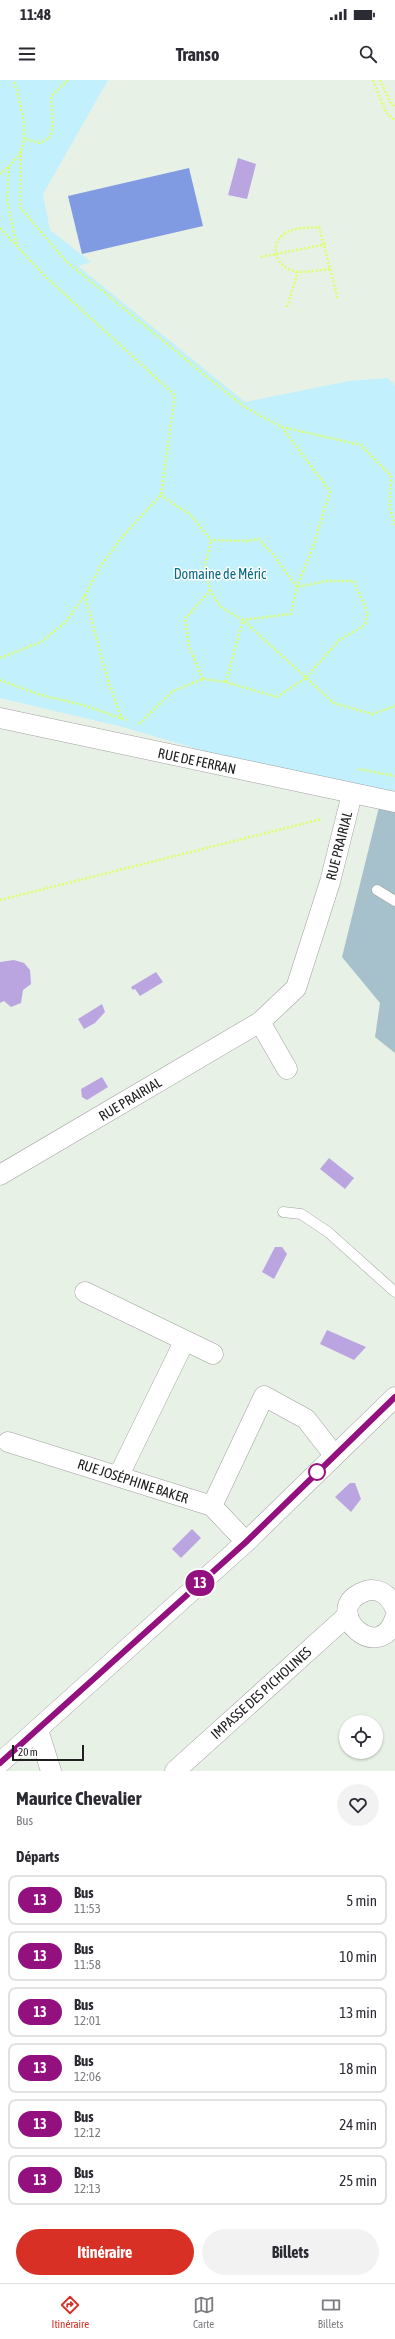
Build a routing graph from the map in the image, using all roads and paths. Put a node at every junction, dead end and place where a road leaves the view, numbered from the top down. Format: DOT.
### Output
graph roads {
  1 [pos="14,80"];
  2 [pos="68,80"];
  3 [pos="373,80"];
  4 [pos="380,80"];
  5 [pos="395,107"];
  6 [pos="395,120"];
  7 [pos="23,138"];
  8 [pos="21,151"];
  9 [pos="9,166"];
  10 [pos="0,174"];
  11 [pos="0,228"];
  12 [pos="323,244"];
  13 [pos="328,244"];
  14 [pos="17,246"];
  15 [pos="275,254"];
  16 [pos="261,257"];
  17 [pos="330,269"];
  18 [pos="298,272"];
  19 [pos="338,300"];
  20 [pos="287,307"];
  21 [pos="282,427"];
  22 [pos="162,495"];
  23 [pos="395,525"];
  24 [pos="211,540"];
  25 [pos="297,587"];
  26 [pos="210,592"];
  27 [pos="85,595"];
  28 [pos="243,620"];
  29 [pos="0,658"];
  30 [pos="306,678"];
  31 [pos="203,679"];
  32 [pos="0,680"];
  33 [pos="226,682"];
  34 [pos="395,706"];
  35 [pos="0,718"];
  36 [pos="122,719"];
  37 [pos="139,724"];
  38 [pos="146,726"];
  39 [pos="357,769"];
  40 [pos="395,776"];
  41 [pos="352,794"];
  42 [pos="395,802"];
  43 [pos="347,815"];
  44 [pos="377,890"];
  45 [pos="0,900"];
  46 [pos="395,901"];
  47 [pos="260,1022"];
  48 [pos="287,1069"];
  49 [pos="0,1175"];
  50 [pos="283,1212"];
  51 [pos="85,1292"];
  52 [pos="395,1292"];
  53 [pos="184,1342"];
  54 [pos="213,1354"];
  55 [pos="395,1397"];
  56 [pos="8,1442"];
  57 [pos="334,1455"];
  58 [pos="119,1475"];
  59 [pos="212,1506"];
  60 [pos="246,1542"];
  61 [pos="395,1608"];
  62 [pos="348,1615"];
  63 [pos="395,1618"];
  64 [pos="38,1730"];
  65 [pos="0,1763"];
  66 [pos="51,1771"];
  67 [pos="175,1771"];
  1 -- 7 [label="path"];
  2 -- 7 [label="path"];
  3 -- 6 [label="path"];
  4 -- 5 [label="path"];
  7 -- 8 [label="path"];
  8 -- 9 [label="path"];
  8 -- 21 [label="path"];
  9 -- 10 [label="path"];
  9 -- 14 [label="path"];
  11 -- 14 [label="path"];
  12 -- 13 [label="path"];
  12 -- 15 [label="path"];
  12 -- 15 [label="path"];
  12 -- 17 [label="path"];
  14 -- 22 [label="path"];
  15 -- 16 [label="path"];
  15 -- 18 [label="path"];
  17 -- 18 [label="path"];
  17 -- 19 [label="path"];
  18 -- 20 [label="path"];
  21 -- 23 [label="path"];
  21 -- 25 [label="path"];
  22 -- 24 [label="path"];
  22 -- 27 [label="path"];
  24 -- 25 [label="path"];
  24 -- 26 [label="path"];
  25 -- 28 [label="path"];
  25 -- 30 [label="path"];
  26 -- 28 [label="path"];
  26 -- 31 [label="path"];
  27 -- 29 [label="path"];
  27 -- 36 [label="path"];
  28 -- 30 [label="path"];
  28 -- 33 [label="path"];
  30 -- 33 [label="path"];
  30 -- 34 [label="path"];
  31 -- 33 [label="path"];
  31 -- 37 [label="path"];
  32 -- 36 [label="path"];
  35 -- 41 [label="street, RUE DE FERRAN"];
  36 -- 37 [label="path"];
  37 -- 38 [label="path"];
  39 -- 40 [label="path"];
  41 -- 42 [label="street, RUE DE FERRAN"];
  41 -- 43 [label="street, RUE PRAIRIAL"];
  43 -- 45 [label="path"];
  43 -- 47 [label="street, RUE PRAIRIAL"];
  44 -- 46 [label="lane"];
  47 -- 48 [label="street"];
  47 -- 49 [label="street, RUE PRAIRIAL"];
  50 -- 52 [label="lane"];
  51 -- 53 [label="street"];
  53 -- 54 [label="street"];
  53 -- 58 [label="street"];
  55 -- 57 [label="street"];
  56 -- 58 [label="street, RUE JOSÉPHINE BAKER"];
  57 -- 59 [label="street"];
  57 -- 60 [label="street"];
  58 -- 59 [label="street, RUE JOSÉPHINE BAKER"];
  59 -- 60 [label="street, RUE JOSÉPHINE BAKER"];
  60 -- 64 [label="street"];
  61 -- 62 [label="street, IMPASSE DES PICHOLINES"];
  62 -- 63 [label="street"];
  62 -- 67 [label="street, IMPASSE DES PICHOLINES"];
  64 -- 65 [label="street"];
  64 -- 66 [label="street"];
}
